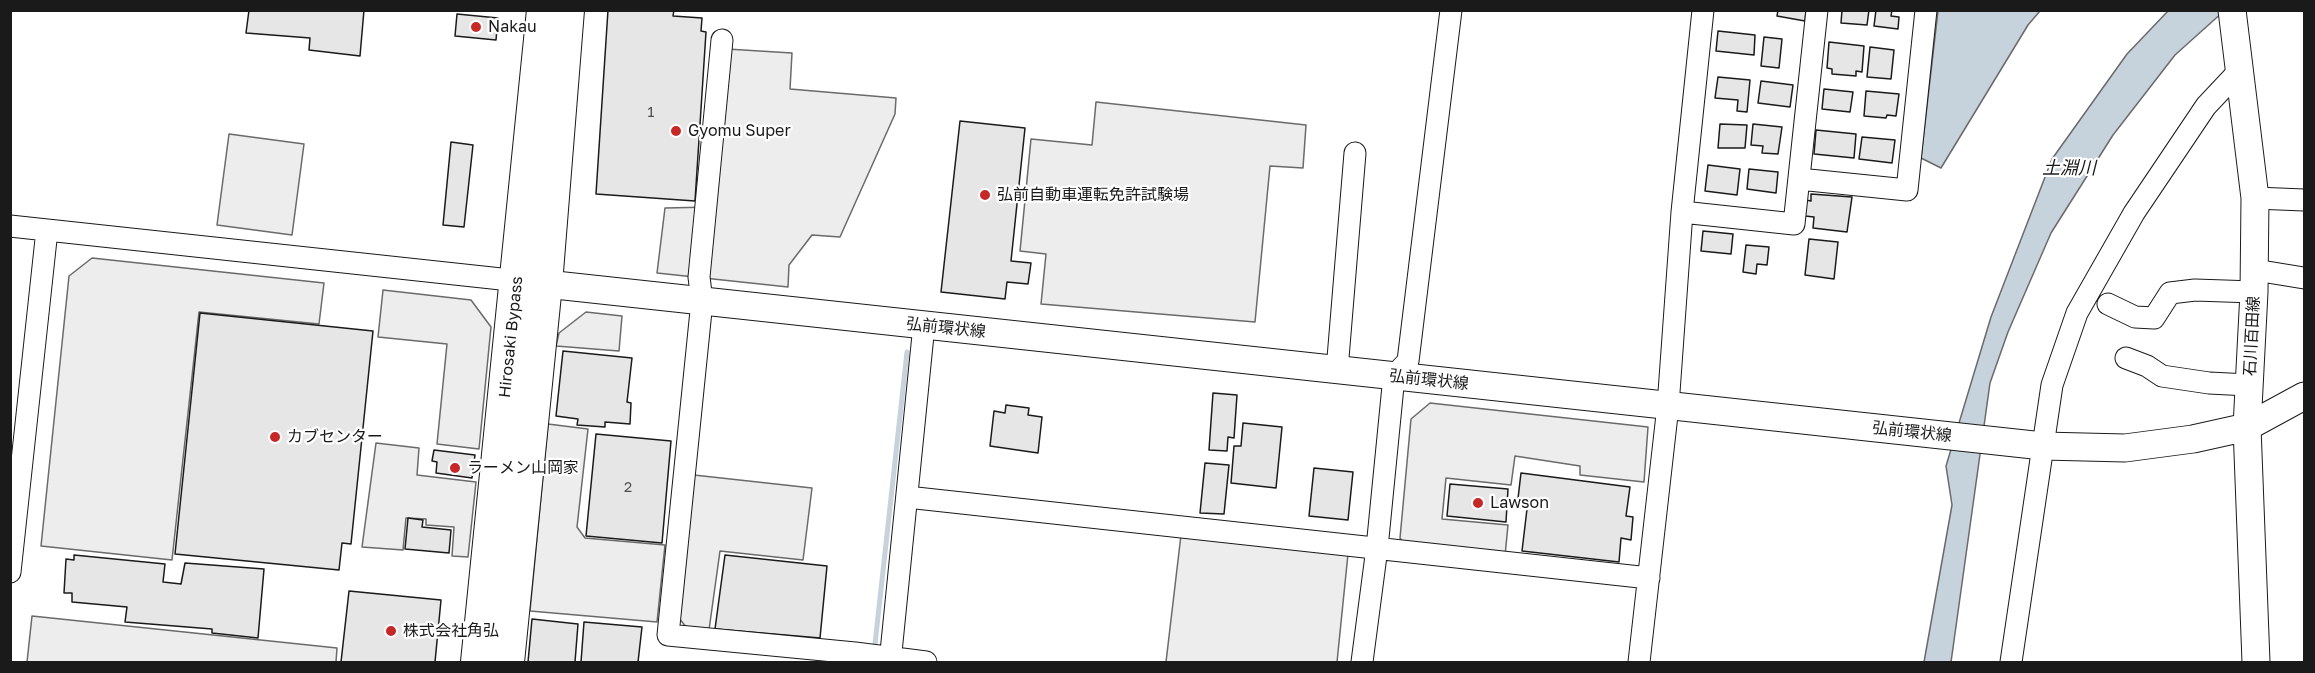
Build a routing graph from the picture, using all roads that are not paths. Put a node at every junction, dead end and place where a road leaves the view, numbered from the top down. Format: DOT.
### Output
graph roads {
  1 [pos="543,10"];
  2 [pos="568,10"];
  3 [pos="1452,10"];
  4 [pos="1703,10"];
  5 [pos="1817,10"];
  6 [pos="1926,10"];
  7 [pos="2232,10"];
  8 [pos="722,40"];
  9 [pos="2238,72"];
  10 [pos="1355,153"];
  11 [pos="1799,179"];
  12 [pos="2255,198"];
  13 [pos="2304,200"];
  14 [pos="1682,212"];
  15 [pos="10,226"];
  16 [pos="47,230"];
  17 [pos="2304,278"];
  18 [pos="2254,281"];
  19 [pos="532,283"];
  20 [pos="702,301"];
  21 [pos="2108,304"];
  22 [pos="924,326"];
  23 [pos="2126,358"];
  24 [pos="1337,370"];
  25 [pos="1394,376"];
  26 [pos="2249,386"];
  27 [pos="2304,396"];
  28 [pos="1668,406"];
  29 [pos="2247,427"];
  30 [pos="2034,446"];
  31 [pos="907,497"];
  32 [pos="1377,548"];
  33 [pos="10,572"];
  34 [pos="1649,578"];
  35 [pos="890,661"];
  36 [pos="477,663"];
  37 [pos="508,663"];
  38 [pos="926,663"];
  39 [pos="1362,663"];
  40 [pos="1638,663"];
  41 [pos="2011,663"];
  42 [pos="2256,663"];
  1 -- 19 [label="highway, Hirosaki Bypass"];
  2 -- 19 [label="highway, Hirosaki Bypass"];
  3 -- 25 [label="street"];
  4 -- 14 [label="street"];
  5 -- 11 [label="street"];
  6 -- 11 [label="street"];
  7 -- 9 [label="main road, 石川百田線"];
  8 -- 20 [label="street"];
  9 -- 12 [label="main road, 石川百田線"];
  9 -- 30 [label="street"];
  10 -- 24 [label="street"];
  11 -- 14 [label="street"];
  12 -- 13 [label="street"];
  12 -- 18 [label="main road, 石川百田線"];
  14 -- 28 [label="street"];
  15 -- 16 [label="street"];
  16 -- 19 [label="street"];
  16 -- 33 [label="street"];
  17 -- 18 [label="street"];
  18 -- 21 [label="street"];
  18 -- 26 [label="main road, 石川百田線"];
  19 -- 20 [label="main road, 弘前環状線"];
  19 -- 36 [label="highway, Hirosaki Bypass"];
  19 -- 37 [label="highway, Hirosaki Bypass"];
  20 -- 22 [label="main road, 弘前環状線"];
  20 -- 35 [label="street"];
  22 -- 24 [label="main road, 弘前環状線"];
  22 -- 31 [label="street"];
  23 -- 26 [label="street"];
  24 -- 25 [label="main road, 弘前環状線"];
  25 -- 28 [label="main road, 弘前環状線"];
  25 -- 32 [label="street"];
  26 -- 29 [label="main road, 石川百田線"];
  27 -- 29 [label="main road, 弘前環状線"];
  28 -- 30 [label="main road, 弘前環状線"];
  28 -- 34 [label="street"];
  29 -- 30 [label="main road, 弘前環状線"];
  29 -- 42 [label="main road, 石川百田線"];
  30 -- 41 [label="street"];
  31 -- 32 [label="street"];
  31 -- 35 [label="street"];
  32 -- 34 [label="street"];
  32 -- 39 [label="street"];
  34 -- 40 [label="street"];
  35 -- 38 [label="street"];
}
